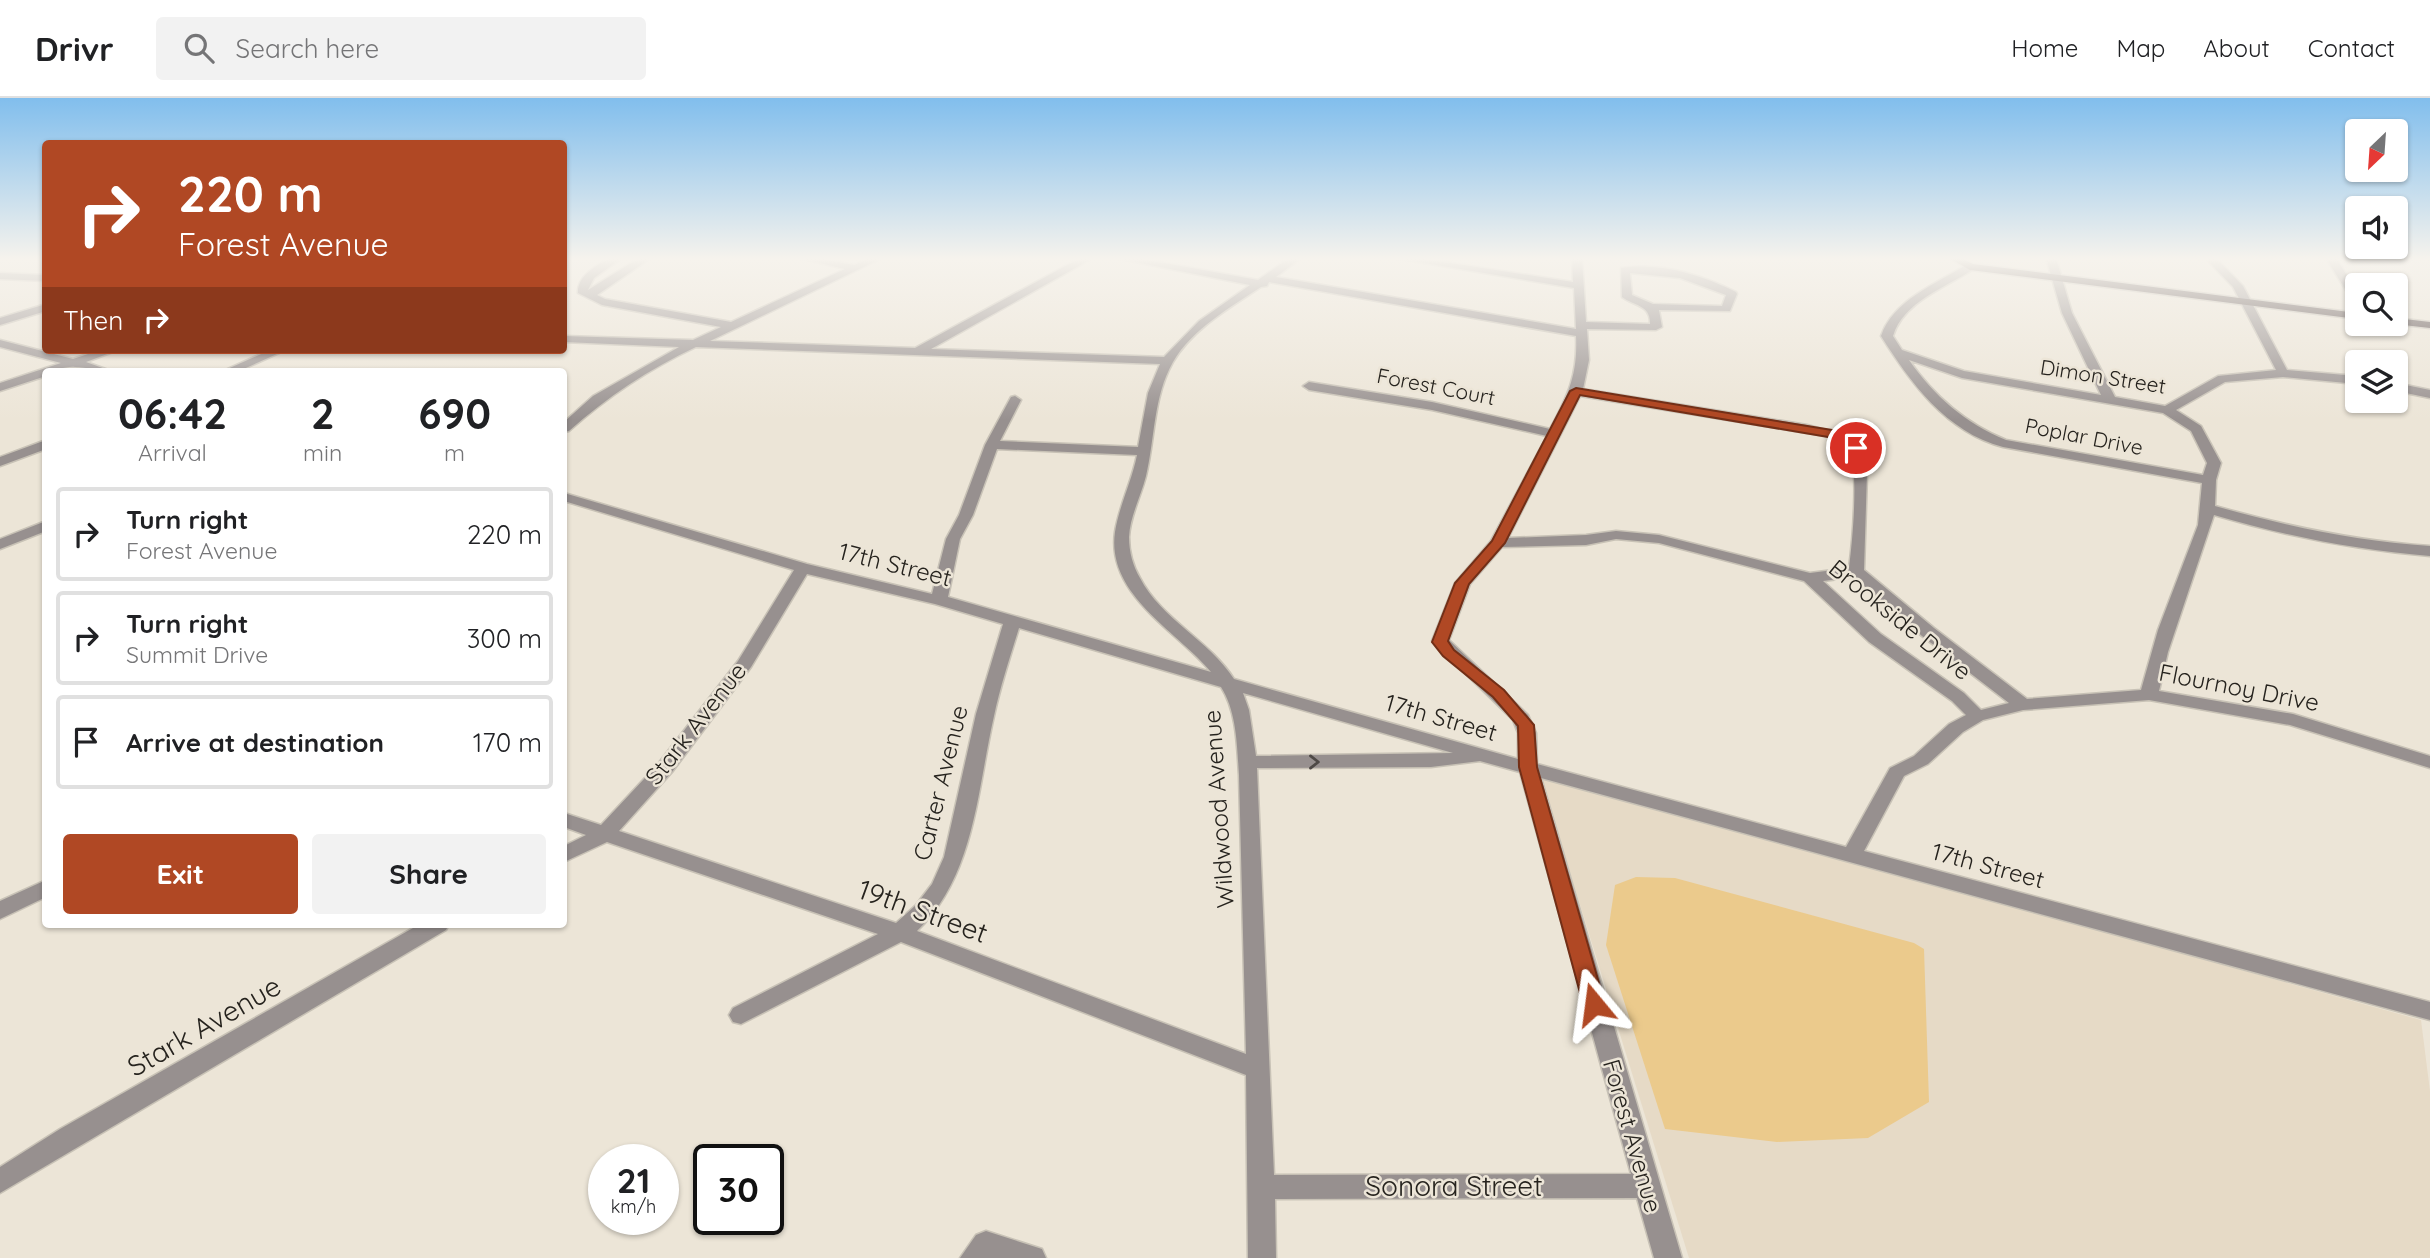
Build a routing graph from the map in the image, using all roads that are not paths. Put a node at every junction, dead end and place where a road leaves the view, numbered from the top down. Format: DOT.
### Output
graph roads {
  1 [pos="30,312"];
  2 [pos="657,312"];
  3 [pos="761,312"];
  4 [pos="991,312"];
  5 [pos="1218,312"];
  6 [pos="1470,312"];
  7 [pos="1579,312"];
  8 [pos="1655,312"];
  9 [pos="1900,312"];
  10 [pos="2067,312"];
  11 [pos="2252,312"];
  12 [pos="2327,312"];
  13 [pos="2345,314"];
  14 [pos="0,322"];
  15 [pos="2408,322"];
  16 [pos="2430,325"];
  17 [pos="732,326"];
  18 [pos="1580,329"];
  19 [pos="567,339"];
  20 [pos="696,342"];
  21 [pos="0,344"];
  22 [pos="919,352"];
  23 [pos="1896,352"];
  24 [pos="99,354"];
  25 [pos="269,354"];
  26 [pos="1167,361"];
  27 [pos="74,362"];
  28 [pos="55,368"];
  29 [pos="95,368"];
  30 [pos="236,368"];
  31 [pos="42,372"];
  32 [pos="2283,373"];
  33 [pos="1962,374"];
  34 [pos="2345,379"];
  35 [pos="1309,386"];
  36 [pos="0,387"];
  37 [pos="1920,387"];
  38 [pos="2408,389"];
  39 [pos="1576,391"];
  40 [pos="2430,394"];
  41 [pos="2109,398"];
  42 [pos="1015,400"];
  43 [pos="2167,410"];
  44 [pos="567,425"];
  45 [pos="1553,434"];
  46 [pos="992,445"];
  47 [pos="42,446"];
  48 [pos="1145,452"];
  49 [pos="0,462"];
  50 [pos="2207,480"];
  51 [pos="567,498"];
  52 [pos="2209,509"];
  53 [pos="42,526"];
  54 [pos="1498,543"];
  55 [pos="0,544"];
  56 [pos="2430,551"];
  57 [pos="803,568"];
  58 [pos="1856,572"];
  59 [pos="1810,578"];
  60 [pos="939,600"];
  61 [pos="1012,622"];
  62 [pos="1230,682"];
  63 [pos="2149,695"];
  64 [pos="2023,705"];
  65 [pos="1977,716"];
  66 [pos="1487,757"];
  67 [pos="1245,762"];
  68 [pos="2430,762"];
  69 [pos="1528,767"];
  70 [pos="567,821"];
  71 [pos="606,834"];
  72 [pos="567,854"];
  73 [pos="1852,855"];
  74 [pos="42,889"];
  75 [pos="0,911"];
  76 [pos="431,928"];
  77 [pos="900,933"];
  78 [pos="2430,1011"];
  79 [pos="741,1015"];
  80 [pos="1259,1069"];
  81 [pos="0,1181"];
  82 [pos="1646,1186"];
  83 [pos="1262,1187"];
  84 [pos="975,1258"];
  85 [pos="1032,1258"];
  86 [pos="1262,1258"];
  87 [pos="1668,1258"];
  1 -- 14 [label="street"];
  2 -- 17 [label="street"];
  3 -- 17 [label="street"];
  4 -- 22 [label="street"];
  5 -- 26 [label="street, Wildwood Avenue"];
  6 -- 18 [label="street"];
  7 -- 18 [label="street, Forest Avenue"];
  8 -- 18 [label="street"];
  9 -- 23 [label="street"];
  10 -- 41 [label="street"];
  11 -- 32 [label="street"];
  12 -- 13 [label="main road"];
  15 -- 16 [label="main road"];
  17 -- 20 [label="street"];
  18 -- 39 [label="street, Forest Avenue"];
  19 -- 20 [label="street"];
  20 -- 22 [label="street"];
  20 -- 44 [label="street"];
  21 -- 27 [label="street"];
  22 -- 26 [label="street"];
  23 -- 33 [label="street, Dimon Street"];
  23 -- 37 [label="street, Poplar Drive"];
  24 -- 27 [label="street"];
  25 -- 30 [label="street"];
  26 -- 48 [label="street, Wildwood Avenue"];
  27 -- 28 [label="street"];
  27 -- 29 [label="street"];
  31 -- 36 [label="street"];
  32 -- 34 [label="street, Dimon Street"];
  32 -- 43 [label="street, Dimon Street"];
  33 -- 37 [label="street, Dimon Street"];
  33 -- 41 [label="street, Dimon Street"];
  35 -- 45 [label="street, Forest Court"];
  37 -- 50 [label="street, Poplar Drive"];
  38 -- 40 [label="street"];
  39 -- 45 [label="street, Forest Avenue"];
  39 -- 58 [label="street"];
  41 -- 43 [label="street, Dimon Street"];
  42 -- 46 [label="street"];
  43 -- 50 [label="street"];
  45 -- 54 [label="street, Forest Avenue"];
  46 -- 48 [label="street"];
  46 -- 60 [label="street"];
  47 -- 49 [label="street"];
  48 -- 62 [label="street, Wildwood Avenue"];
  50 -- 52 [label="street"];
  51 -- 57 [label="street, 17th Street"];
  52 -- 56 [label="street"];
  52 -- 63 [label="street"];
  53 -- 55 [label="street"];
  54 -- 59 [label="street, Brookside Drive"];
  54 -- 69 [label="street, Forest Avenue"];
  57 -- 60 [label="street, 17th Street"];
  57 -- 71 [label="street, Stark Avenue"];
  58 -- 59 [label="street"];
  58 -- 64 [label="street, Brookside Drive"];
  59 -- 65 [label="street, Brookside Drive"];
  60 -- 61 [label="street, 17th Street"];
  61 -- 62 [label="street, 17th Street"];
  61 -- 77 [label="street, Carter Avenue"];
  62 -- 66 [label="street, 17th Street"];
  62 -- 67 [label="street, Wildwood Avenue"];
  63 -- 64 [label="street, Flournoy Drive"];
  63 -- 68 [label="street, Flournoy Drive"];
  64 -- 65 [label="street, Flournoy Drive"];
  65 -- 73 [label="street, Flournoy Drive"];
  67 -- 66 [label="street, one-way"];
  66 -- 69 [label="street, 17th Street"];
  67 -- 80 [label="street, Wildwood Avenue"];
  69 -- 73 [label="street, 17th Street"];
  69 -- 82 [label="street, Forest Avenue"];
  70 -- 71 [label="street, 19th Street"];
  71 -- 72 [label="street, Stark Avenue"];
  71 -- 77 [label="street, 19th Street"];
  73 -- 78 [label="street, 17th Street"];
  74 -- 75 [label="street"];
  76 -- 81 [label="street, Stark Avenue"];
  77 -- 79 [label="street, Carter Avenue"];
  77 -- 80 [label="street, 19th Street"];
  80 -- 83 [label="street, Wildwood Avenue"];
  82 -- 83 [label="street, Sonora Street"];
  82 -- 87 [label="street, Forest Avenue"];
  83 -- 86 [label="street, Wildwood Avenue"];
  84 -- 85 [label="street"];
}
